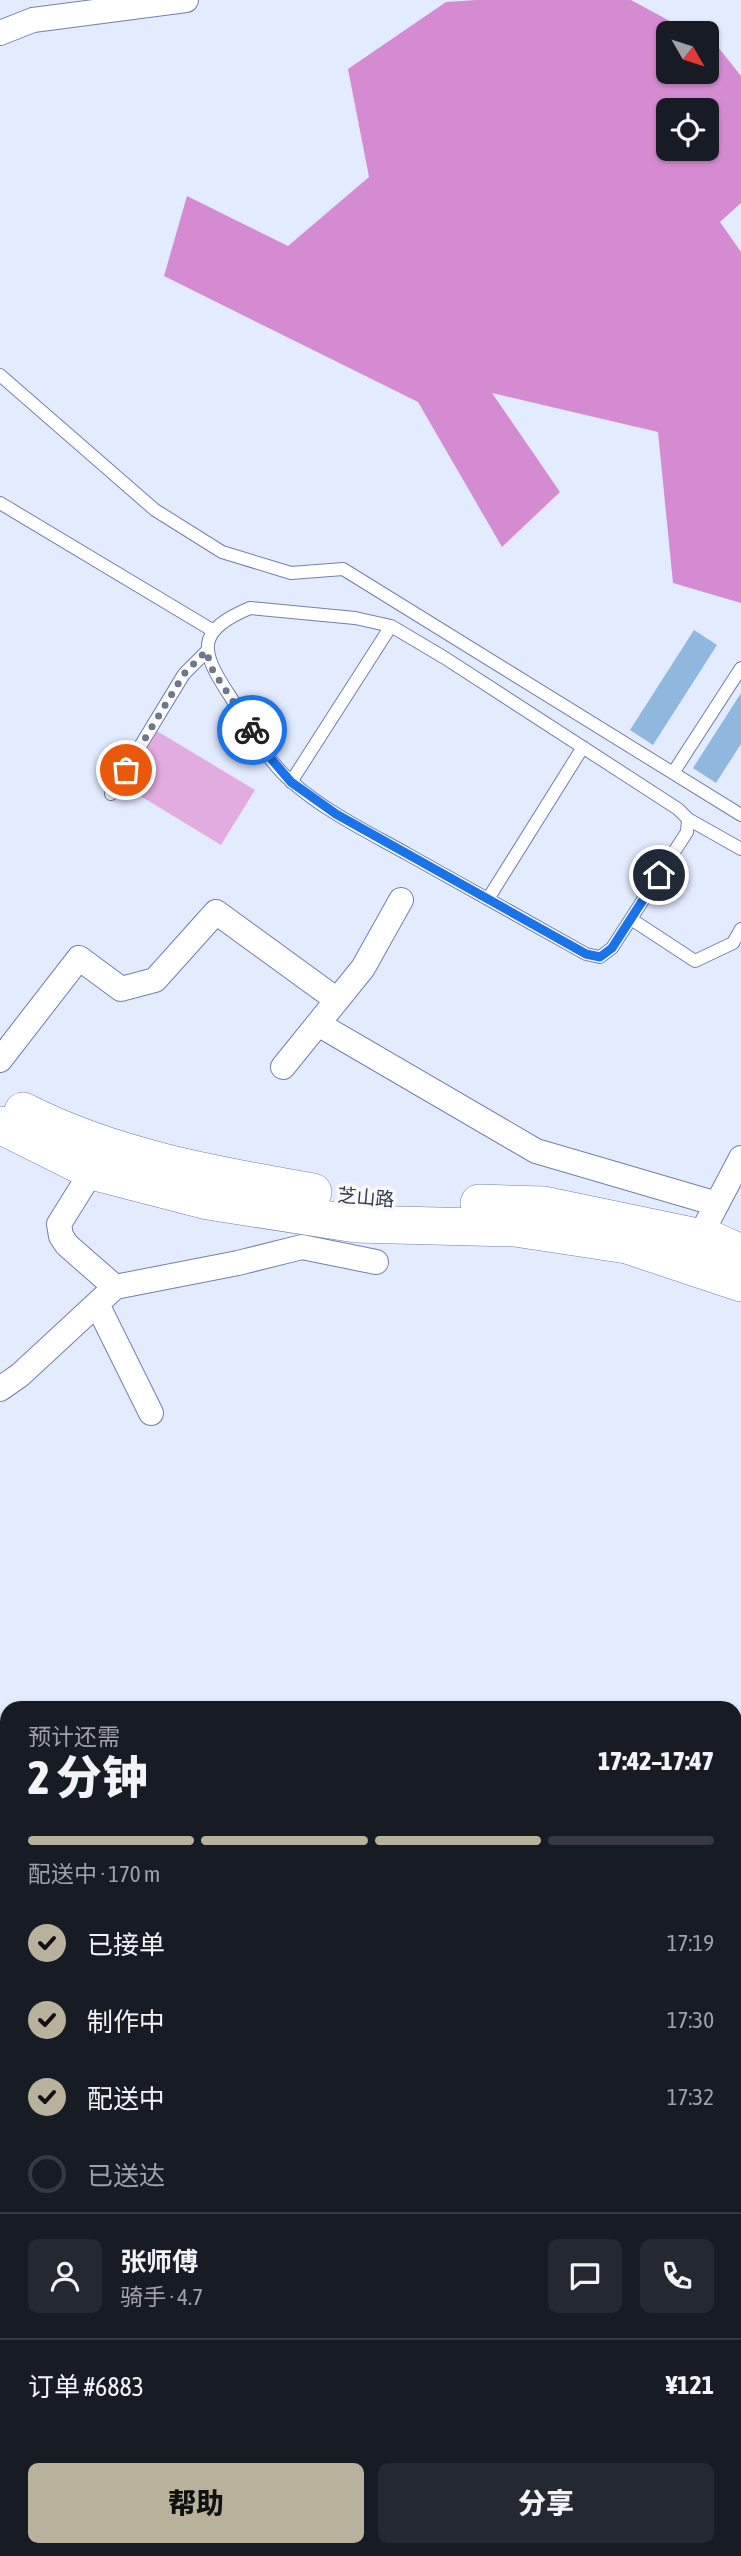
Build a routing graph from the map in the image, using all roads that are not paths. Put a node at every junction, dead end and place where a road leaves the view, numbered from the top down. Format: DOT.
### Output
graph roads {
  1 [pos="186,0"];
  2 [pos="0,33"];
  3 [pos="0,375"];
  4 [pos="0,502"];
  5 [pos="391,626"];
  6 [pos="212,630"];
  7 [pos="206,651"];
  8 [pos="741,668"];
  9 [pos="583,747"];
  10 [pos="673,773"];
  11 [pos="291,782"];
  12 [pos="111,794"];
  13 [pos="741,814"];
  14 [pos="688,819"];
  15 [pos="741,849"];
  16 [pos="488,899"];
  17 [pos="401,900"];
  18 [pos="631,919"];
  19 [pos="741,929"];
  20 [pos="337,1000"];
  21 [pos="318,1024"];
  22 [pos="0,1060"];
  23 [pos="283,1067"];
  24 [pos="0,1100"];
  25 [pos="0,1125"];
  26 [pos="741,1158"];
  27 [pos="93,1171"];
  28 [pos="717,1203"];
  29 [pos="699,1238"];
  30 [pos="741,1253"];
  31 [pos="376,1262"];
  32 [pos="741,1283"];
  33 [pos="116,1287"];
  34 [pos="97,1304"];
  35 [pos="0,1389"];
  36 [pos="151,1413"];
  1 -- 2 [label="street"];
  3 -- 10 [label="lane"];
  4 -- 6 [label="lane"];
  5 -- 6 [label="lane"];
  5 -- 9 [label="lane"];
  5 -- 11 [label="lane"];
  6 -- 7 [label="lane"];
  7 -- 11 [label="lane"];
  7 -- 12 [label="lane"];
  8 -- 10 [label="lane"];
  9 -- 14 [label="lane"];
  9 -- 16 [label="lane"];
  10 -- 13 [label="lane"];
  11 -- 16 [label="lane"];
  14 -- 15 [label="lane"];
  14 -- 18 [label="lane"];
  16 -- 18 [label="lane"];
  17 -- 20 [label="street"];
  18 -- 19 [label="lane"];
  20 -- 21 [label="street"];
  20 -- 22 [label="street"];
  21 -- 23 [label="street"];
  21 -- 28 [label="street"];
  24 -- 29 [label="main road, 芝山路"];
  25 -- 27 [label="main road"];
  26 -- 28 [label="street"];
  27 -- 32 [label="main road"];
  27 -- 33 [label="street"];
  28 -- 29 [label="street"];
  29 -- 30 [label="main road, 芝山路"];
  31 -- 33 [label="street"];
  33 -- 34 [label="street"];
  34 -- 35 [label="street"];
  34 -- 36 [label="street"];
}
